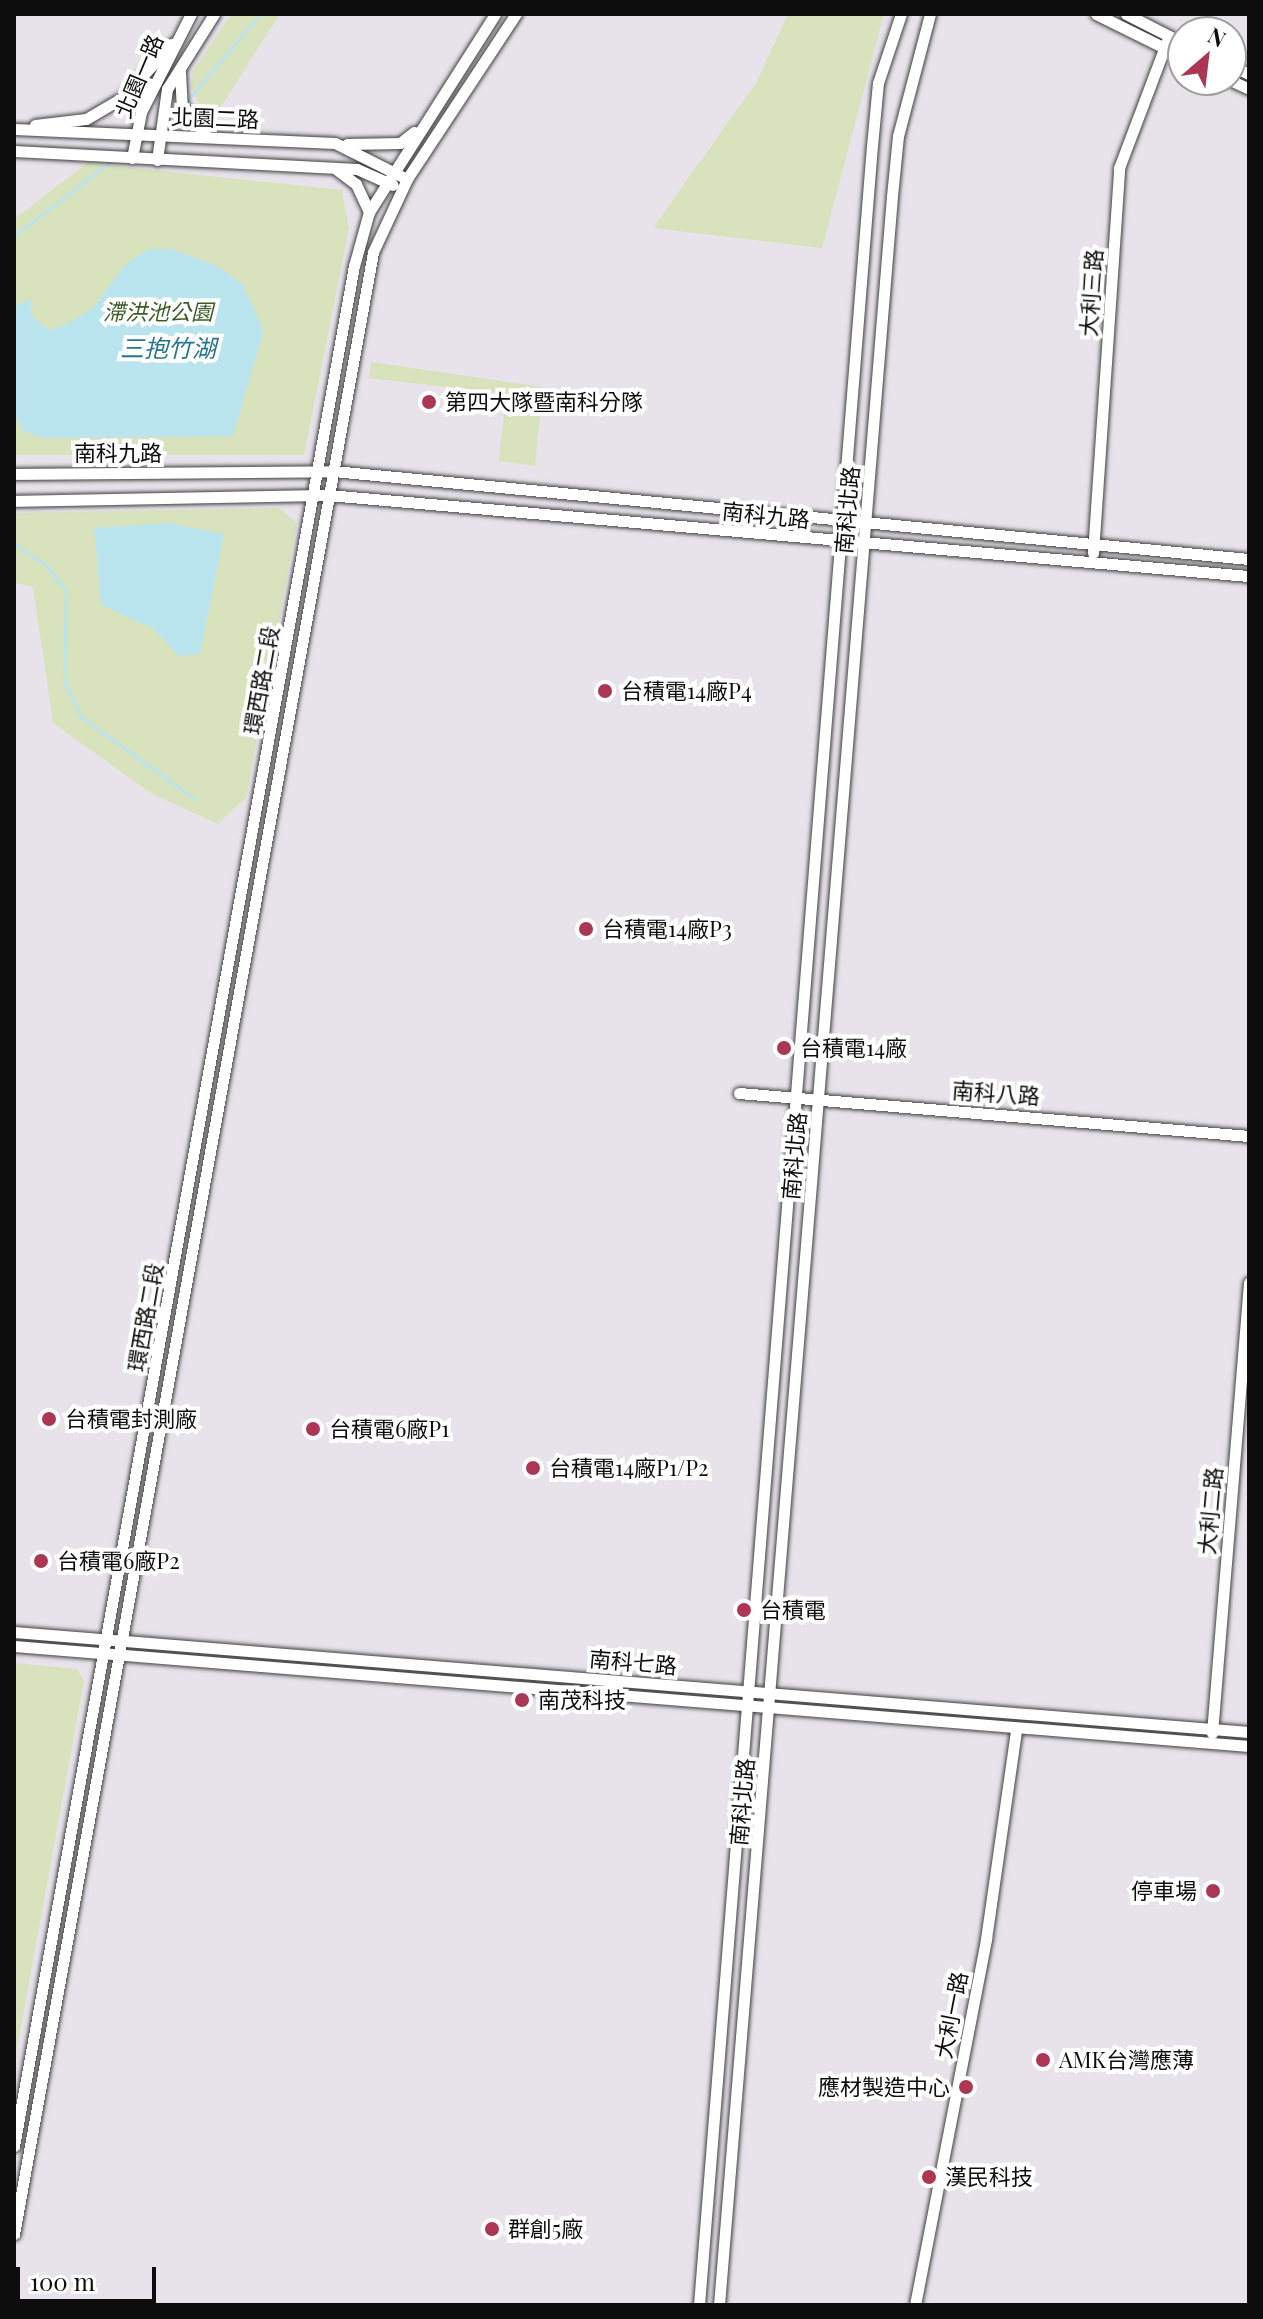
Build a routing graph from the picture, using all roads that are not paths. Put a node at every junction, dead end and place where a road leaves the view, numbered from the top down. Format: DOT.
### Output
graph roads {
  1 [pos="191,14"];
  2 [pos="214,14"];
  3 [pos="495,14"];
  4 [pos="516,14"];
  5 [pos="901,14"];
  6 [pos="930,14"];
  7 [pos="1096,14"];
  8 [pos="1126,14"];
  9 [pos="1167,35"];
  10 [pos="1167,40"];
  11 [pos="172,44"];
  12 [pos="1163,48"];
  13 [pos="1167,50"];
  14 [pos="181,64"];
  15 [pos="424,124"];
  16 [pos="14,128"];
  17 [pos="159,129"];
  18 [pos="235,138"];
  19 [pos="335,143"];
  20 [pos="134,145"];
  21 [pos="14,151"];
  22 [pos="157,160"];
  23 [pos="332,167"];
  24 [pos="390,176"];
  25 [pos="403,184"];
  26 [pos="369,212"];
  27 [pos="333,471"];
  28 [pos="318,472"];
  29 [pos="14,474"];
  30 [pos="328,495"];
  31 [pos="313,496"];
  32 [pos="14,501"];
  33 [pos="843,522"];
  34 [pos="864,524"];
  35 [pos="841,542"];
  36 [pos="864,543"];
  37 [pos="1093,547"];
  38 [pos="1249,559"];
  39 [pos="1091,562"];
  40 [pos="1249,576"];
  41 [pos="739,1093"];
  42 [pos="792,1099"];
  43 [pos="819,1099"];
  44 [pos="1249,1136"];
  45 [pos="1249,1283"];
  46 [pos="14,1632"];
  47 [pos="106,1640"];
  48 [pos="122,1641"];
  49 [pos="14,1646"];
  50 [pos="103,1655"];
  51 [pos="119,1656"];
  52 [pos="749,1692"];
  53 [pos="771,1694"];
  54 [pos="748,1706"];
  55 [pos="770,1708"];
  56 [pos="1212,1728"];
  57 [pos="1016,1732"];
  58 [pos="1249,1732"];
  59 [pos="1212,1742"];
  60 [pos="1249,1746"];
  61 [pos="14,2146"];
  62 [pos="14,2234"];
  63 [pos="699,2305"];
  64 [pos="719,2305"];
  65 [pos="915,2305"];
  1 -- 11 [label="street, 北園一路"];
  2 -- 14 [label="street, 北園一路"];
  3 -- 15 [label="street"];
  4 -- 25 [label="street"];
  5 -- 33 [label="street, 南科北路"];
  6 -- 34 [label="street, 南科北路"];
  7 -- 12 [label="street"];
  8 -- 9 [label="street"];
  10 -- 12 [label="street, 大利三路"];
  11 -- 16 [label="street"];
  11 -- 20 [label="street, 北園一路"];
  12 -- 13 [label="street"];
  12 -- 37 [label="street, 大利三路"];
  14 -- 17 [label="street, 北園一路"];
  14 -- 18 [label="street"];
  15 -- 19 [label="street"];
  15 -- 24 [label="street"];
  16 -- 20 [label="street, 北園二路"];
  17 -- 18 [label="street, 北園二路"];
  17 -- 20 [label="street, 北園二路"];
  17 -- 22 [label="street, 北園一路"];
  18 -- 19 [label="street, 北園二路"];
  19 -- 24 [label="street, 北園二路"];
  20 -- 21 [label="street, 北園二路"];
  20 -- 22 [label="street, 北園二路"];
  22 -- 23 [label="street, 北園二路"];
  23 -- 24 [label="street, 北園二路"];
  23 -- 26 [label="street"];
  24 -- 25 [label="street, 北園二路"];
  24 -- 26 [label="street"];
  25 -- 27 [label="street"];
  26 -- 28 [label="street"];
  27 -- 28 [label="street, 南科九路"];
  27 -- 30 [label="street, 環西路二段"];
  27 -- 33 [label="street, 南科九路"];
  28 -- 29 [label="street, 南科九路"];
  28 -- 31 [label="street, 環西路二段"];
  30 -- 31 [label="street, 南科九路"];
  30 -- 35 [label="street, 南科九路"];
  30 -- 48 [label="street, 環西路二段"];
  31 -- 32 [label="street, 南科九路"];
  31 -- 47 [label="street, 環西路二段"];
  33 -- 34 [label="street, 南科九路"];
  33 -- 35 [label="street, 南科北路"];
  34 -- 36 [label="street, 南科北路"];
  34 -- 37 [label="street, 南科九路"];
  35 -- 36 [label="street, 南科九路"];
  35 -- 42 [label="street, 南科北路"];
  36 -- 39 [label="street, 南科九路"];
  36 -- 43 [label="street, 南科北路"];
  37 -- 38 [label="street, 南科九路"];
  37 -- 39 [label="street, 大利三路"];
  39 -- 40 [label="street, 南科九路"];
  41 -- 42 [label="street, 南科八路"];
  42 -- 43 [label="street, 南科八路"];
  42 -- 52 [label="street, 南科北路"];
  43 -- 44 [label="street, 南科八路"];
  43 -- 53 [label="street, 南科北路"];
  45 -- 56 [label="street, 大利二路"];
  46 -- 47 [label="street, 南科七路"];
  47 -- 48 [label="street, 南科七路"];
  47 -- 50 [label="street, 環西路二段"];
  48 -- 51 [label="street, 環西路二段"];
  48 -- 52 [label="street, 南科七路"];
  49 -- 50 [label="street"];
  50 -- 51 [label="street, 南科七路"];
  50 -- 61 [label="street, 環西路二段"];
  51 -- 54 [label="street, 南科七路"];
  51 -- 62 [label="street"];
  52 -- 53 [label="street, 南科七路"];
  52 -- 54 [label="street, 南科北路"];
  53 -- 55 [label="street, 南科北路"];
  53 -- 56 [label="street, 南科七路"];
  54 -- 55 [label="street, 南科七路"];
  54 -- 63 [label="street, 南科北路"];
  55 -- 57 [label="street, 南科七路"];
  55 -- 64 [label="street, 南科北路"];
  56 -- 58 [label="street, 南科七路"];
  56 -- 59 [label="street, 大利二路"];
  57 -- 59 [label="street, 南科七路"];
  57 -- 65 [label="street, 大利一路"];
  59 -- 60 [label="street, 南科七路"];
}
